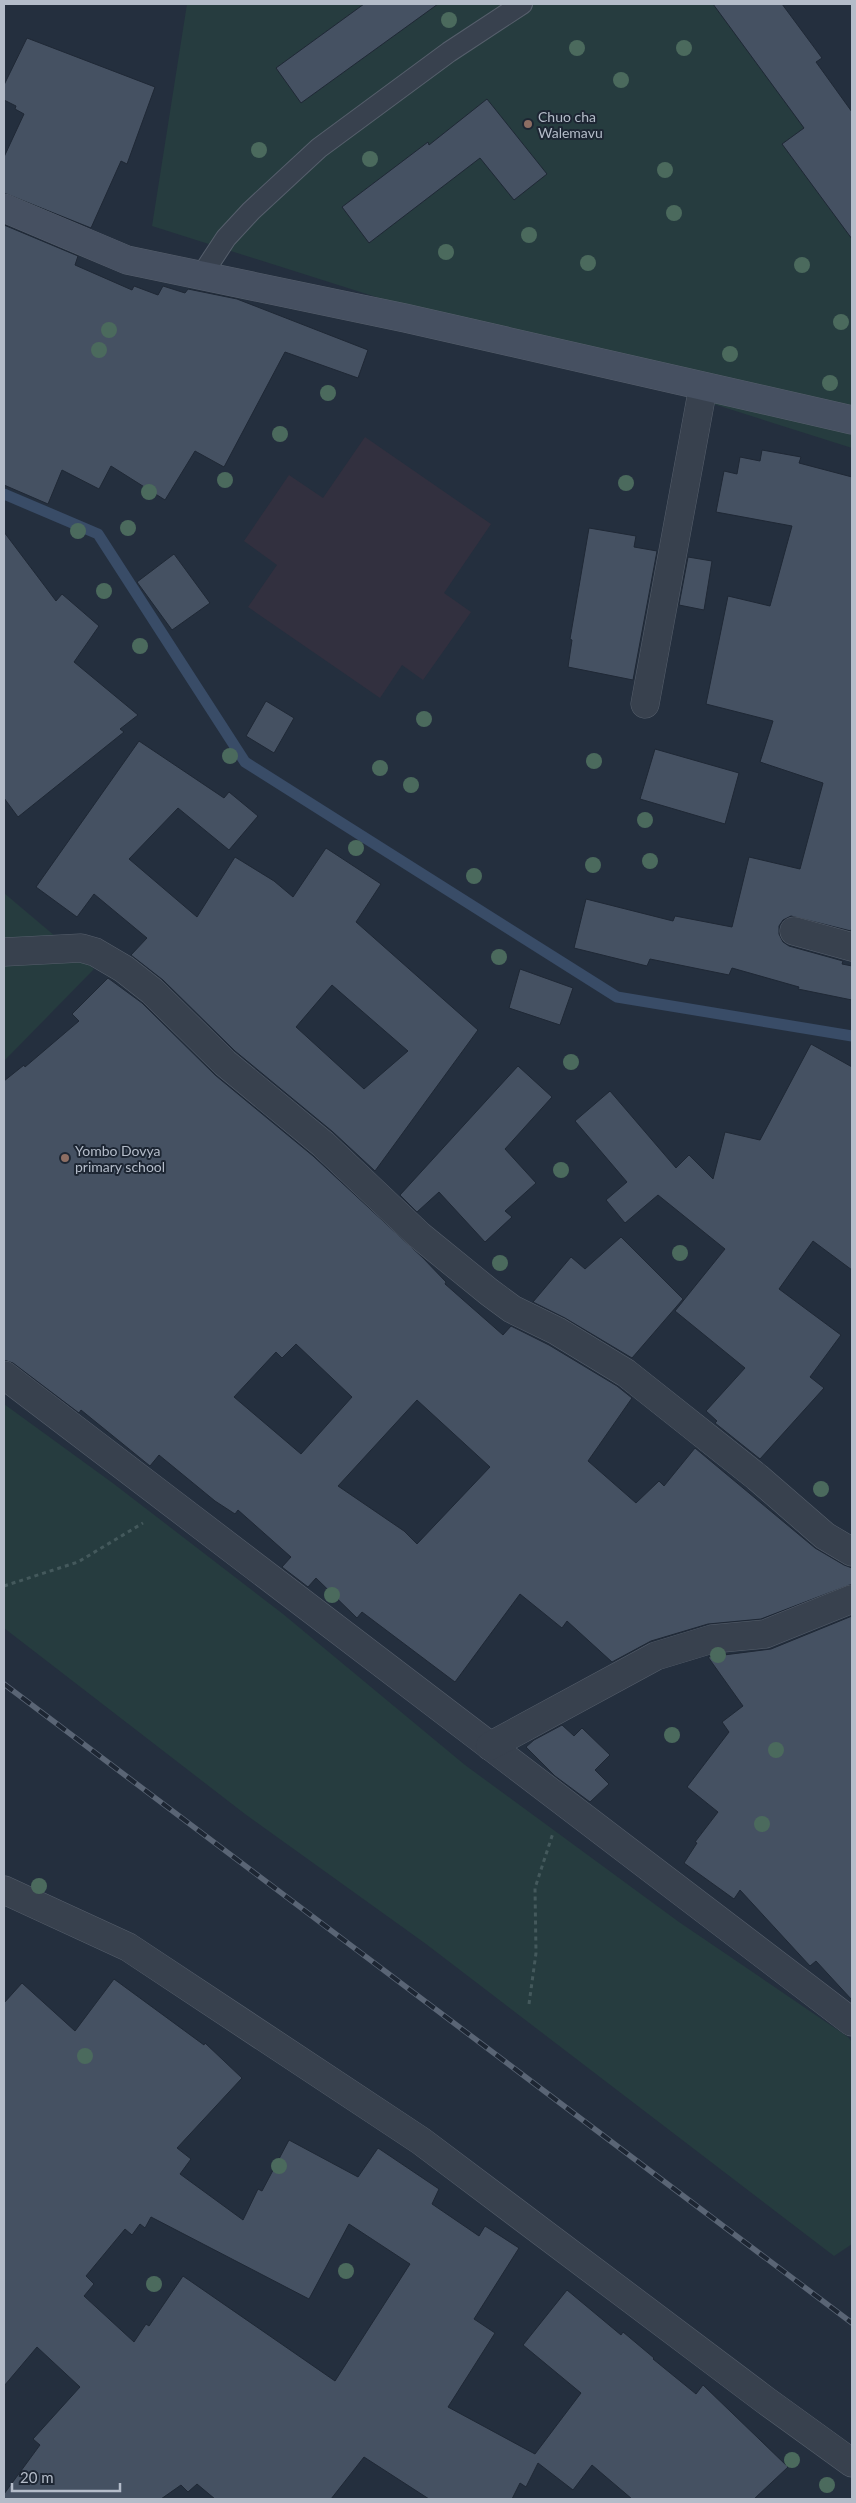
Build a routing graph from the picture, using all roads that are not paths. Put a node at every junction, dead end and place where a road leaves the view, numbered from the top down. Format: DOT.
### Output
graph roads {
  1 [pos="522,4"];
  2 [pos="4,208"];
  3 [pos="201,276"];
  4 [pos="703,387"];
  5 [pos="852,420"];
  6 [pos="645,704"];
  7 [pos="794,931"];
  8 [pos="852,947"];
  9 [pos="4,952"];
  10 [pos="4,1375"];
  11 [pos="852,1552"];
  12 [pos="852,1599"];
  13 [pos="490,1746"];
  14 [pos="4,1890"];
  15 [pos="852,2022"];
  16 [pos="852,2462"];
  1 -- 3 [label="lane"];
  2 -- 3 [label="street"];
  3 -- 4 [label="street"];
  4 -- 5 [label="street"];
  4 -- 6 [label="street"];
  7 -- 8 [label="street"];
  9 -- 11 [label="street"];
  10 -- 13 [label="street"];
  12 -- 13 [label="street"];
  13 -- 15 [label="street"];
  14 -- 16 [label="street"];
}
